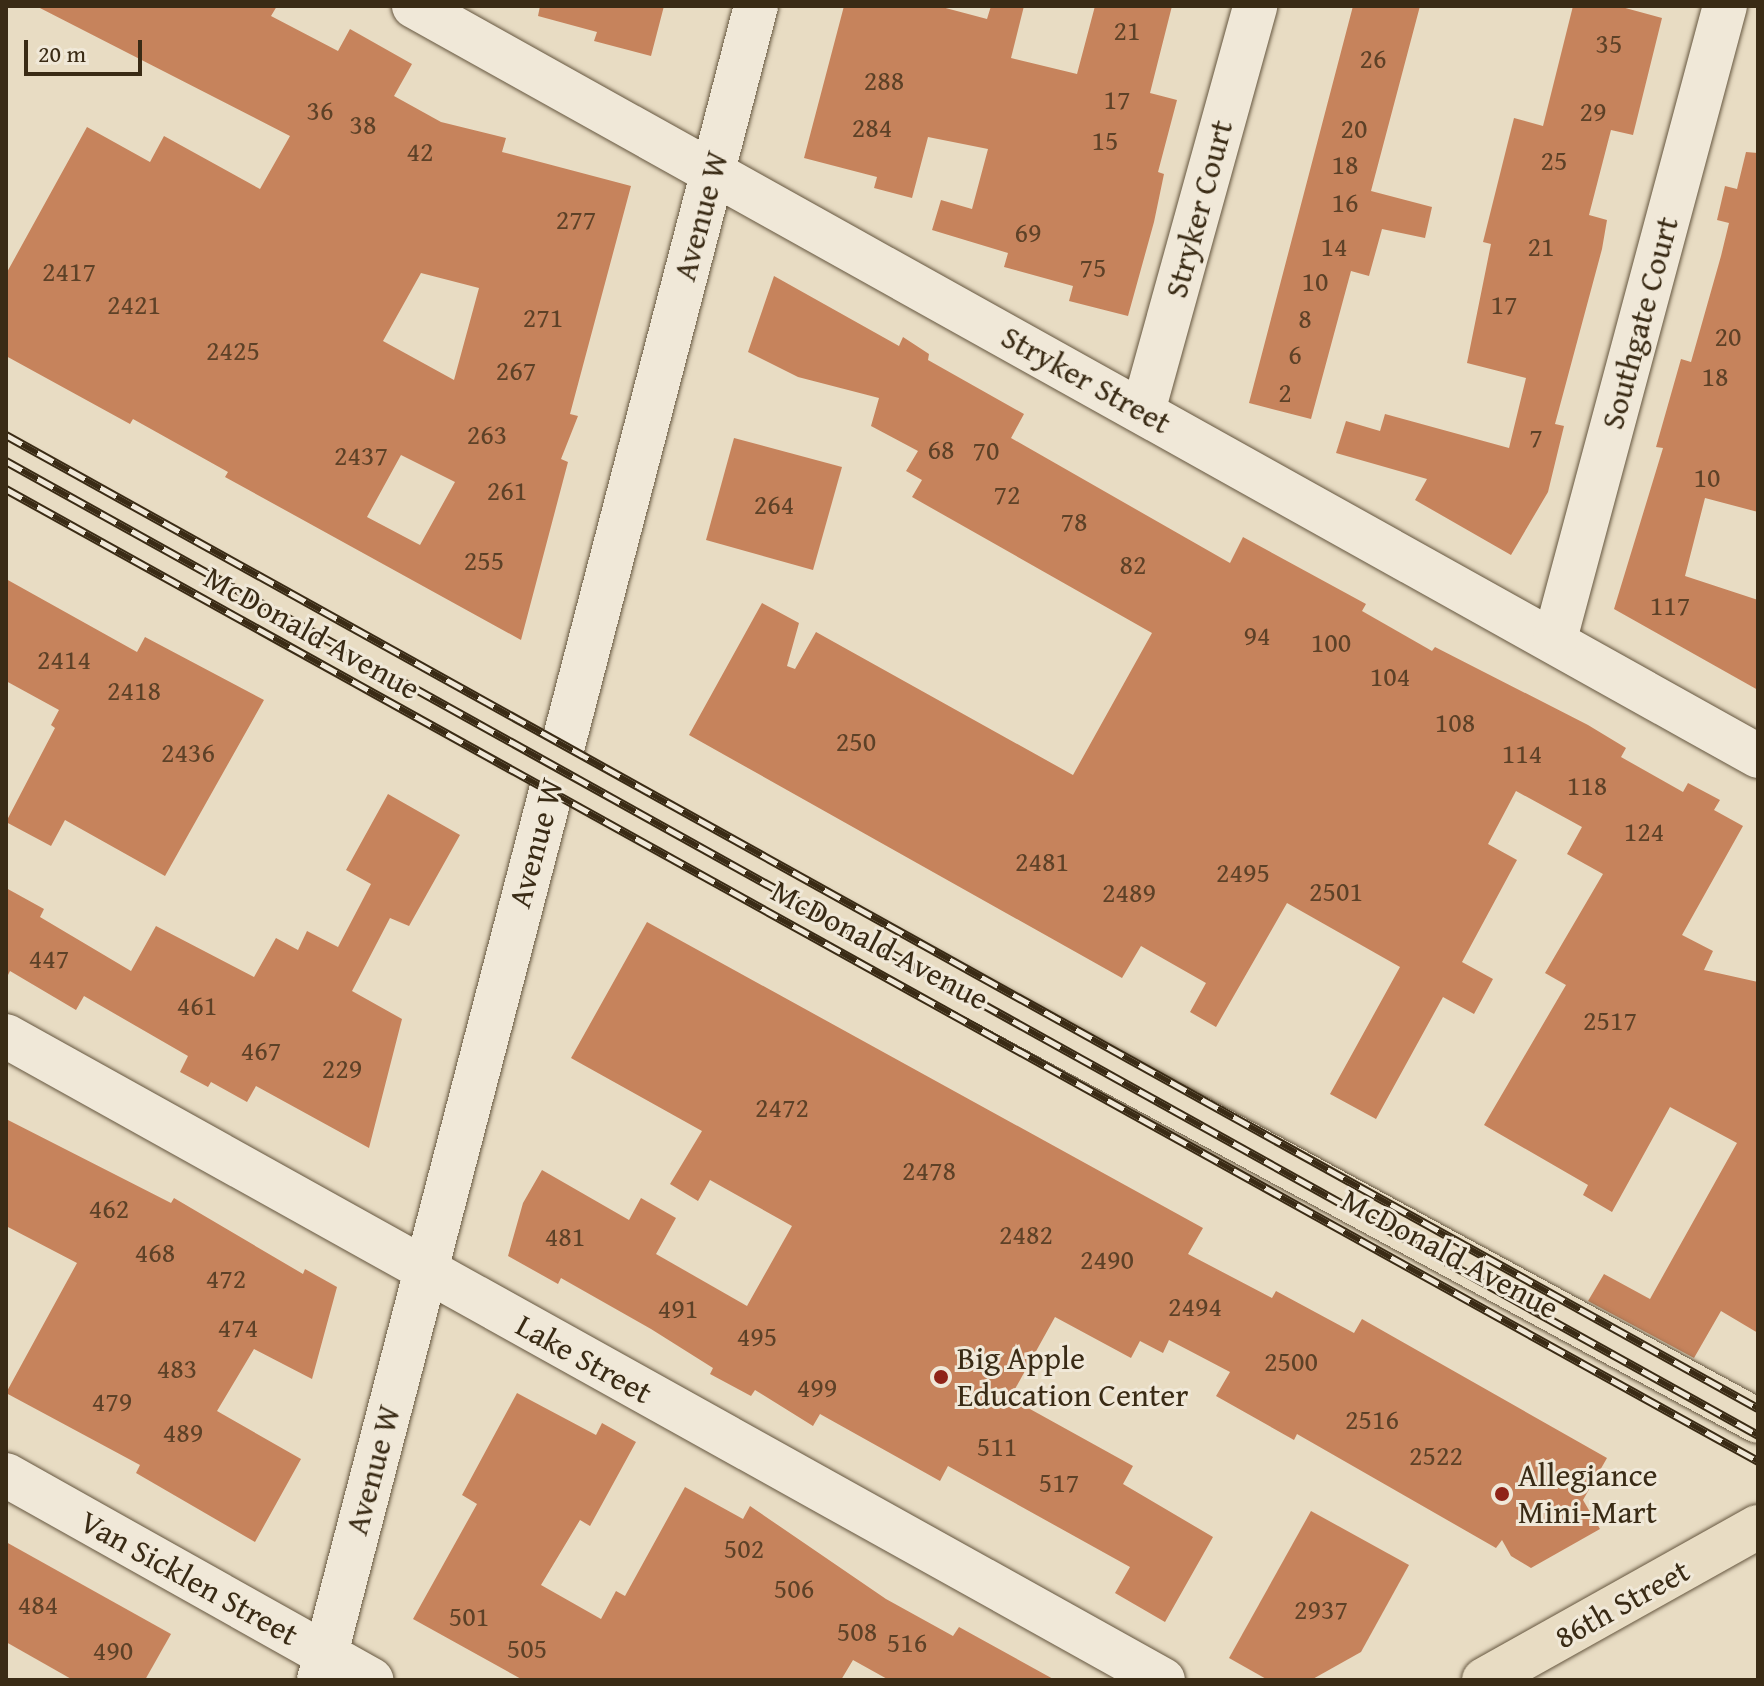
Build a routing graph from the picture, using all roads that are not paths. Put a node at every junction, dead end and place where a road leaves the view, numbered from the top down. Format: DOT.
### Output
graph roads {
  1 [pos="414,6"];
  2 [pos="756,6"];
  3 [pos="1255,6"];
  4 [pos="1725,6"];
  5 [pos="712,174"];
  6 [pos="1143,411"];
  7 [pos="6,462"];
  8 [pos="1555,639"];
  9 [pos="1758,756"];
  10 [pos="556,768"];
  11 [pos="6,1036"];
  12 [pos="425,1271"];
  13 [pos="1758,1421"];
  14 [pos="6,1475"];
  15 [pos="1758,1527"];
  16 [pos="322,1667"];
  17 [pos="371,1680"];
  18 [pos="1163,1680"];
  19 [pos="1484,1680"];
  1 -- 5 [label="street, Stryker Street"];
  2 -- 5 [label="street, Avenue W"];
  3 -- 6 [label="street, Stryker Court"];
  4 -- 8 [label="street, Southgate Court"];
  5 -- 6 [label="street, Stryker Street"];
  5 -- 10 [label="street, Avenue W"];
  6 -- 8 [label="street, Stryker Street"];
  7 -- 10 [label="main road, McDonald Avenue"];
  8 -- 9 [label="street, Stryker Street"];
  10 -- 12 [label="street, Avenue W"];
  10 -- 13 [label="main road, McDonald Avenue"];
  11 -- 12 [label="street, Lake Street"];
  12 -- 16 [label="street, Avenue W"];
  12 -- 18 [label="street, Lake Street"];
  14 -- 16 [label="street, Van Sicklen Street"];
  15 -- 19 [label="main road, 86th Street"];
  16 -- 17 [label="street, Van Sicklen Street"];
}
